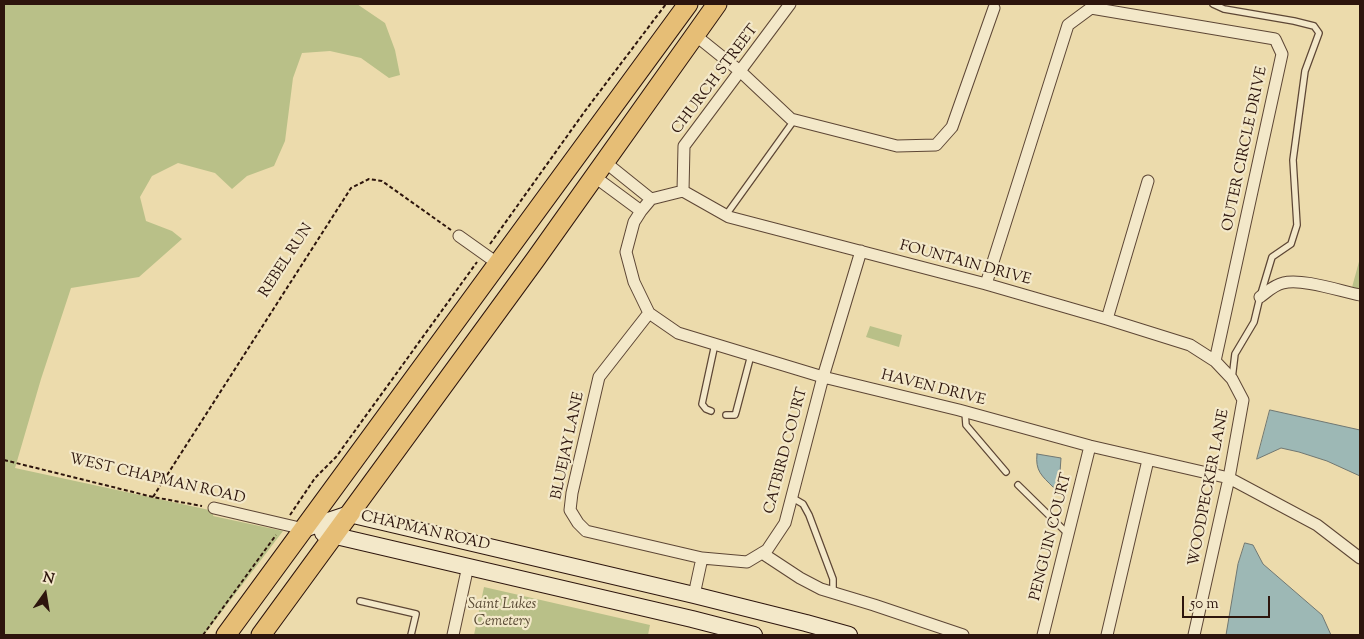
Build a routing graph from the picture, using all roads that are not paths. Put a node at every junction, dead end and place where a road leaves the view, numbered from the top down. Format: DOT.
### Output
graph roads {
  1 [pos="688,4"];
  2 [pos="717,4"];
  3 [pos="790,4"];
  4 [pos="1213,4"];
  5 [pos="994,8"];
  6 [pos="695,35"];
  7 [pos="741,72"];
  8 [pos="795,120"];
  9 [pos="600,169"];
  10 [pos="1148,181"];
  11 [pos="683,191"];
  12 [pos="652,199"];
  13 [pos="641,211"];
  14 [pos="726,215"];
  15 [pos="459,236"];
  16 [pos="861,251"];
  17 [pos="497,263"];
  18 [pos="986,284"];
  19 [pos="1360,295"];
  20 [pos="1260,298"];
  21 [pos="649,313"];
  22 [pos="1107,319"];
  23 [pos="715,344"];
  24 [pos="751,355"];
  25 [pos="1215,361"];
  26 [pos="823,376"];
  27 [pos="1232,379"];
  28 [pos="711,411"];
  29 [pos="965,412"];
  30 [pos="726,415"];
  31 [pos="1090,446"];
  32 [pos="1148,460"];
  33 [pos="1006,472"];
  34 [pos="1229,478"];
  35 [pos="1018,485"];
  36 [pos="791,497"];
  37 [pos="214,508"];
  38 [pos="350,514"];
  39 [pos="304,528"];
  40 [pos="1068,534"];
  41 [pos="334,535"];
  42 [pos="762,553"];
  43 [pos="702,558"];
  44 [pos="1360,558"];
  45 [pos="468,566"];
  46 [pos="833,593"];
  47 [pos="694,594"];
  48 [pos="360,601"];
  49 [pos="226,635"];
  50 [pos="261,635"];
  51 [pos="411,635"];
  52 [pos="453,635"];
  53 [pos="754,635"];
  54 [pos="849,635"];
  55 [pos="963,635"];
  56 [pos="1043,635"];
  57 [pos="1107,635"];
  58 [pos="1194,635"];
  1 -- 17 [label="main road"];
  2 -- 6 [label="main road"];
  3 -- 7 [label="street, CHURCH STREET"];
  4 -- 20 [label="lane"];
  5 -- 8 [label="street"];
  6 -- 7 [label="street"];
  6 -- 9 [label="main road"];
  7 -- 8 [label="street"];
  7 -- 11 [label="street, CHURCH STREET"];
  8 -- 14 [label="lane"];
  9 -- 12 [label="street"];
  9 -- 13 [label="street"];
  9 -- 38 [label="main road"];
  10 -- 22 [label="street"];
  11 -- 12 [label="street"];
  11 -- 14 [label="street, FOUNTAIN DRIVE"];
  12 -- 13 [label="street"];
  13 -- 21 [label="street, HAVEN DRIVE"];
  14 -- 16 [label="street, FOUNTAIN DRIVE"];
  15 -- 17 [label="street"];
  16 -- 18 [label="street, FOUNTAIN DRIVE"];
  16 -- 26 [label="street, CATBIRD COURT"];
  17 -- 39 [label="main road"];
  18 -- 22 [label="street, FOUNTAIN DRIVE"];
  18 -- 25 [label="street, OUTER CIRCLE DRIVE"];
  19 -- 20 [label="street"];
  20 -- 27 [label="lane"];
  21 -- 23 [label="street, HAVEN DRIVE"];
  21 -- 43 [label="street, BLUEJAY LANE"];
  22 -- 25 [label="street, FOUNTAIN DRIVE"];
  23 -- 24 [label="street, HAVEN DRIVE"];
  23 -- 28 [label="lane"];
  24 -- 26 [label="street, HAVEN DRIVE"];
  24 -- 30 [label="lane"];
  25 -- 27 [label="street, FOUNTAIN DRIVE"];
  26 -- 29 [label="street, HAVEN DRIVE"];
  26 -- 36 [label="street, CATBIRD COURT"];
  27 -- 34 [label="street, WOODPECKER LANE"];
  29 -- 31 [label="street, HAVEN DRIVE"];
  29 -- 33 [label="lane"];
  31 -- 32 [label="street, HAVEN DRIVE"];
  31 -- 40 [label="street, PENGUIN COURT"];
  32 -- 34 [label="street, HAVEN DRIVE"];
  32 -- 57 [label="street"];
  34 -- 44 [label="street, HAVEN DRIVE"];
  34 -- 58 [label="street, WOODPECKER LANE"];
  35 -- 40 [label="lane"];
  36 -- 42 [label="street, CATBIRD COURT"];
  36 -- 46 [label="lane"];
  37 -- 39 [label="street, WEST CHAPMAN ROAD"];
  38 -- 39 [label="street, CHAPMAN ROAD"];
  38 -- 41 [label="main road"];
  38 -- 47 [label="street, CHAPMAN ROAD"];
  39 -- 41 [label="street, CHAPMAN ROAD"];
  39 -- 49 [label="main road"];
  40 -- 56 [label="street, PENGUIN COURT"];
  41 -- 45 [label="street, CHAPMAN ROAD"];
  41 -- 50 [label="main road"];
  42 -- 43 [label="street"];
  42 -- 46 [label="street"];
  43 -- 47 [label="street"];
  45 -- 52 [label="street"];
  45 -- 53 [label="street, CHAPMAN ROAD"];
  46 -- 55 [label="street"];
  47 -- 54 [label="street, CHAPMAN ROAD"];
  48 -- 51 [label="lane"];
}
